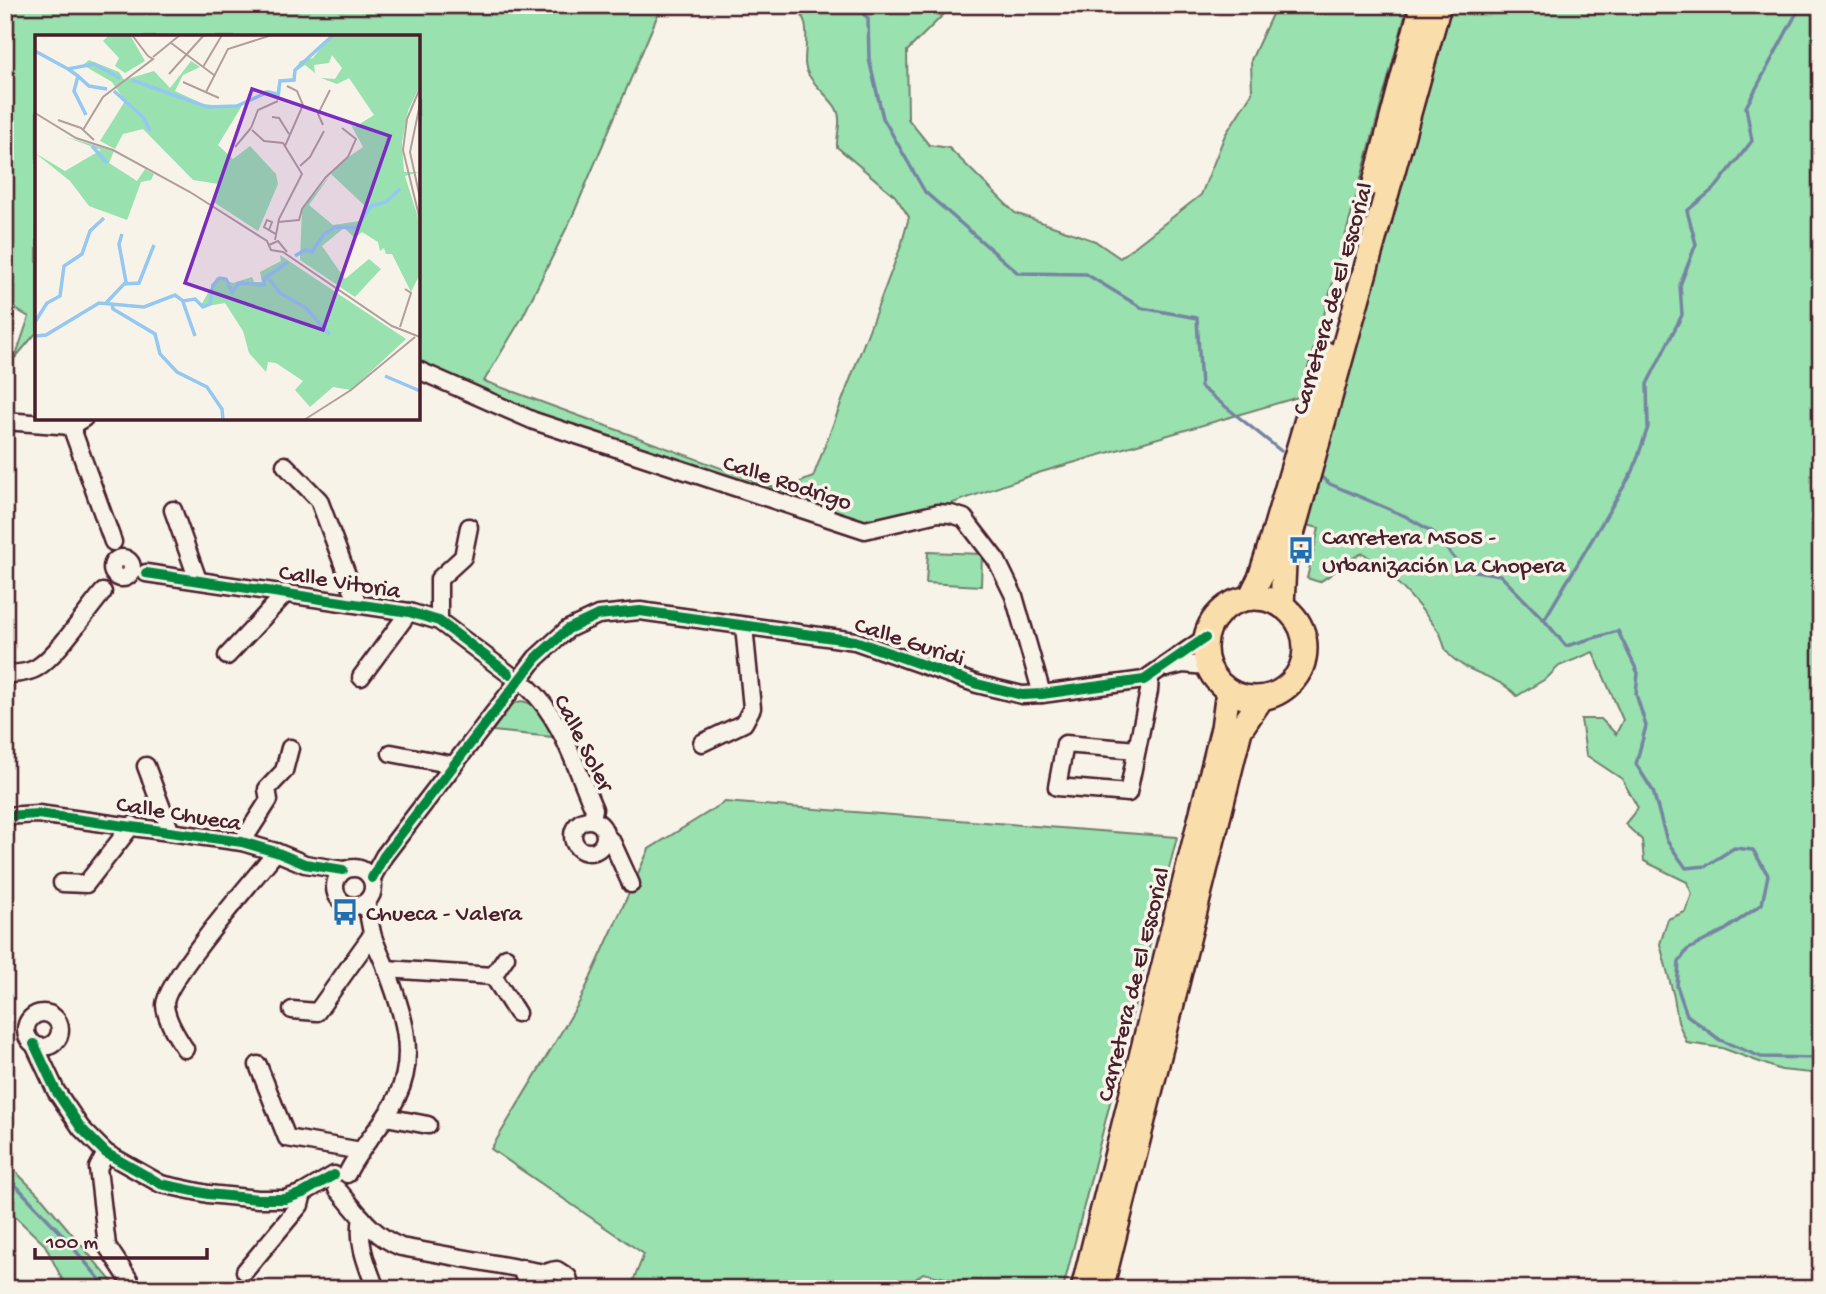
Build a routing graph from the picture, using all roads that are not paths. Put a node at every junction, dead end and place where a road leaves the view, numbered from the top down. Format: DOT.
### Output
graph roads {
  1 [pos="1422,5"];
  2 [pos="1439,5"];
  3 [pos="420,371"];
  4 [pos="5,421"];
  5 [pos="78,422"];
  6 [pos="285,465"];
  7 [pos="173,510"];
  8 [pos="469,527"];
  9 [pos="122,568"];
  10 [pos="198,580"];
  11 [pos="286,593"];
  12 [pos="1250,598"];
  13 [pos="358,604"];
  14 [pos="1282,606"];
  15 [pos="409,612"];
  16 [pos="439,621"];
  17 [pos="744,626"];
  18 [pos="1205,638"];
  19 [pos="227,656"];
  20 [pos="1207,666"];
  21 [pos="1155,673"];
  22 [pos="5,674"];
  23 [pos="360,677"];
  24 [pos="519,681"];
  25 [pos="1228,691"];
  26 [pos="1042,694"];
  27 [pos="1261,699"];
  28 [pos="702,743"];
  29 [pos="290,748"];
  30 [pos="1137,750"];
  31 [pos="391,753"];
  32 [pos="454,765"];
  33 [pos="146,766"];
  34 [pos="5,816"];
  35 [pos="592,820"];
  36 [pos="132,825"];
  37 [pos="170,830"];
  38 [pos="605,835"];
  39 [pos="242,842"];
  40 [pos="276,852"];
  41 [pos="384,856"];
  42 [pos="305,864"];
  43 [pos="351,869"];
  44 [pos="372,878"];
  45 [pos="62,883"];
  46 [pos="631,884"];
  47 [pos="335,888"];
  48 [pos="366,902"];
  49 [pos="350,906"];
  50 [pos="372,935"];
  51 [pos="506,957"];
  52 [pos="386,969"];
  53 [pos="494,976"];
  54 [pos="292,1010"];
  55 [pos="517,1013"];
  56 [pos="34,1044"];
  57 [pos="185,1049"];
  58 [pos="258,1065"];
  59 [pos="386,1117"];
  60 [pos="428,1125"];
  61 [pos="106,1153"];
  62 [pos="345,1174"];
  63 [pos="308,1190"];
  64 [pos="361,1216"];
  65 [pos="522,1268"];
  66 [pos="245,1272"];
  67 [pos="130,1281"];
  68 [pos="541,1281"];
  69 [pos="376,1289"];
  70 [pos="526,1289"];
  71 [pos="571,1289"];
  72 [pos="1083,1289"];
  73 [pos="1101,1289"];
  1 -- 12 [label="highway, Carretera de El Escorial"];
  2 -- 14 [label="highway, Carretera de El Escorial"];
  3 -- 26 [label="street, Calle Rodrigo"];
  4 -- 5 [label="street"];
  5 -- 9 [label="street"];
  6 -- 13 [label="street, Calle Vitoria"];
  7 -- 10 [label="street"];
  8 -- 16 [label="street, Calle Vitoria"];
  9 -- 10 [label="street, Calle Vitoria"];
  9 -- 22 [label="street"];
  10 -- 11 [label="street, Calle Vitoria"];
  11 -- 13 [label="street, Calle Vitoria"];
  11 -- 19 [label="street, Calle Vitoria"];
  12 -- 14 [label="highway"];
  12 -- 18 [label="highway"];
  13 -- 15 [label="street, Calle Vitoria"];
  14 -- 27 [label="highway"];
  15 -- 16 [label="street, Calle Vitoria"];
  15 -- 23 [label="street, Calle Vitoria"];
  16 -- 24 [label="street, Calle Vitoria"];
  17 -- 24 [label="street, Calle Guridi"];
  17 -- 26 [label="street, Calle Guridi"];
  17 -- 28 [label="street"];
  18 -- 20 [label="highway"];
  18 -- 21 [label="street, Calle Guridi"];
  20 -- 21 [label="street, Calle Guridi"];
  20 -- 25 [label="highway"];
  21 -- 26 [label="street, Calle Guridi"];
  21 -- 30 [label="street"];
  24 -- 32 [label="street, Calle Guridi"];
  24 -- 35 [label="street, Calle Soler"];
  25 -- 27 [label="highway"];
  25 -- 72 [label="highway, Carretera de El Escorial"];
  27 -- 73 [label="highway, Carretera de El Escorial"];
  29 -- 39 [label="street, Calle Chueca"];
  30 -- 30 [label="street"];
  31 -- 32 [label="street"];
  32 -- 41 [label="street, Calle Guridi"];
  33 -- 37 [label="street, Calle Chueca"];
  34 -- 36 [label="street, Calle Chueca"];
  35 -- 38 [label="street, Calle Soler"];
  35 -- 38 [label="street, Calle Soler"];
  36 -- 37 [label="street, Calle Chueca"];
  36 -- 45 [label="street, Calle Chueca"];
  37 -- 39 [label="street, Calle Chueca"];
  38 -- 46 [label="street, Calle Soler"];
  39 -- 40 [label="street, Calle Chueca"];
  40 -- 42 [label="street, Calle Chueca"];
  40 -- 57 [label="street"];
  41 -- 43 [label="street, Calle Guridi"];
  41 -- 44 [label="street, Calle Guridi"];
  42 -- 43 [label="street, Calle Chueca"];
  42 -- 47 [label="street, Calle Chueca"];
  43 -- 44 [label="street"];
  43 -- 47 [label="street"];
  44 -- 48 [label="street"];
  47 -- 49 [label="street"];
  48 -- 49 [label="street"];
  48 -- 50 [label="street"];
  49 -- 50 [label="street"];
  50 -- 52 [label="street"];
  50 -- 54 [label="street"];
  51 -- 53 [label="street"];
  52 -- 53 [label="street"];
  52 -- 59 [label="street"];
  53 -- 55 [label="street"];
  56 -- 61 [label="street"];
  58 -- 62 [label="street"];
  59 -- 60 [label="street"];
  59 -- 62 [label="street"];
  61 -- 63 [label="street"];
  61 -- 67 [label="street"];
  62 -- 63 [label="street"];
  62 -- 64 [label="street"];
  63 -- 66 [label="street"];
  64 -- 65 [label="street"];
  64 -- 69 [label="street"];
  65 -- 68 [label="street"];
  65 -- 70 [label="street"];
  68 -- 71 [label="street"];
}
